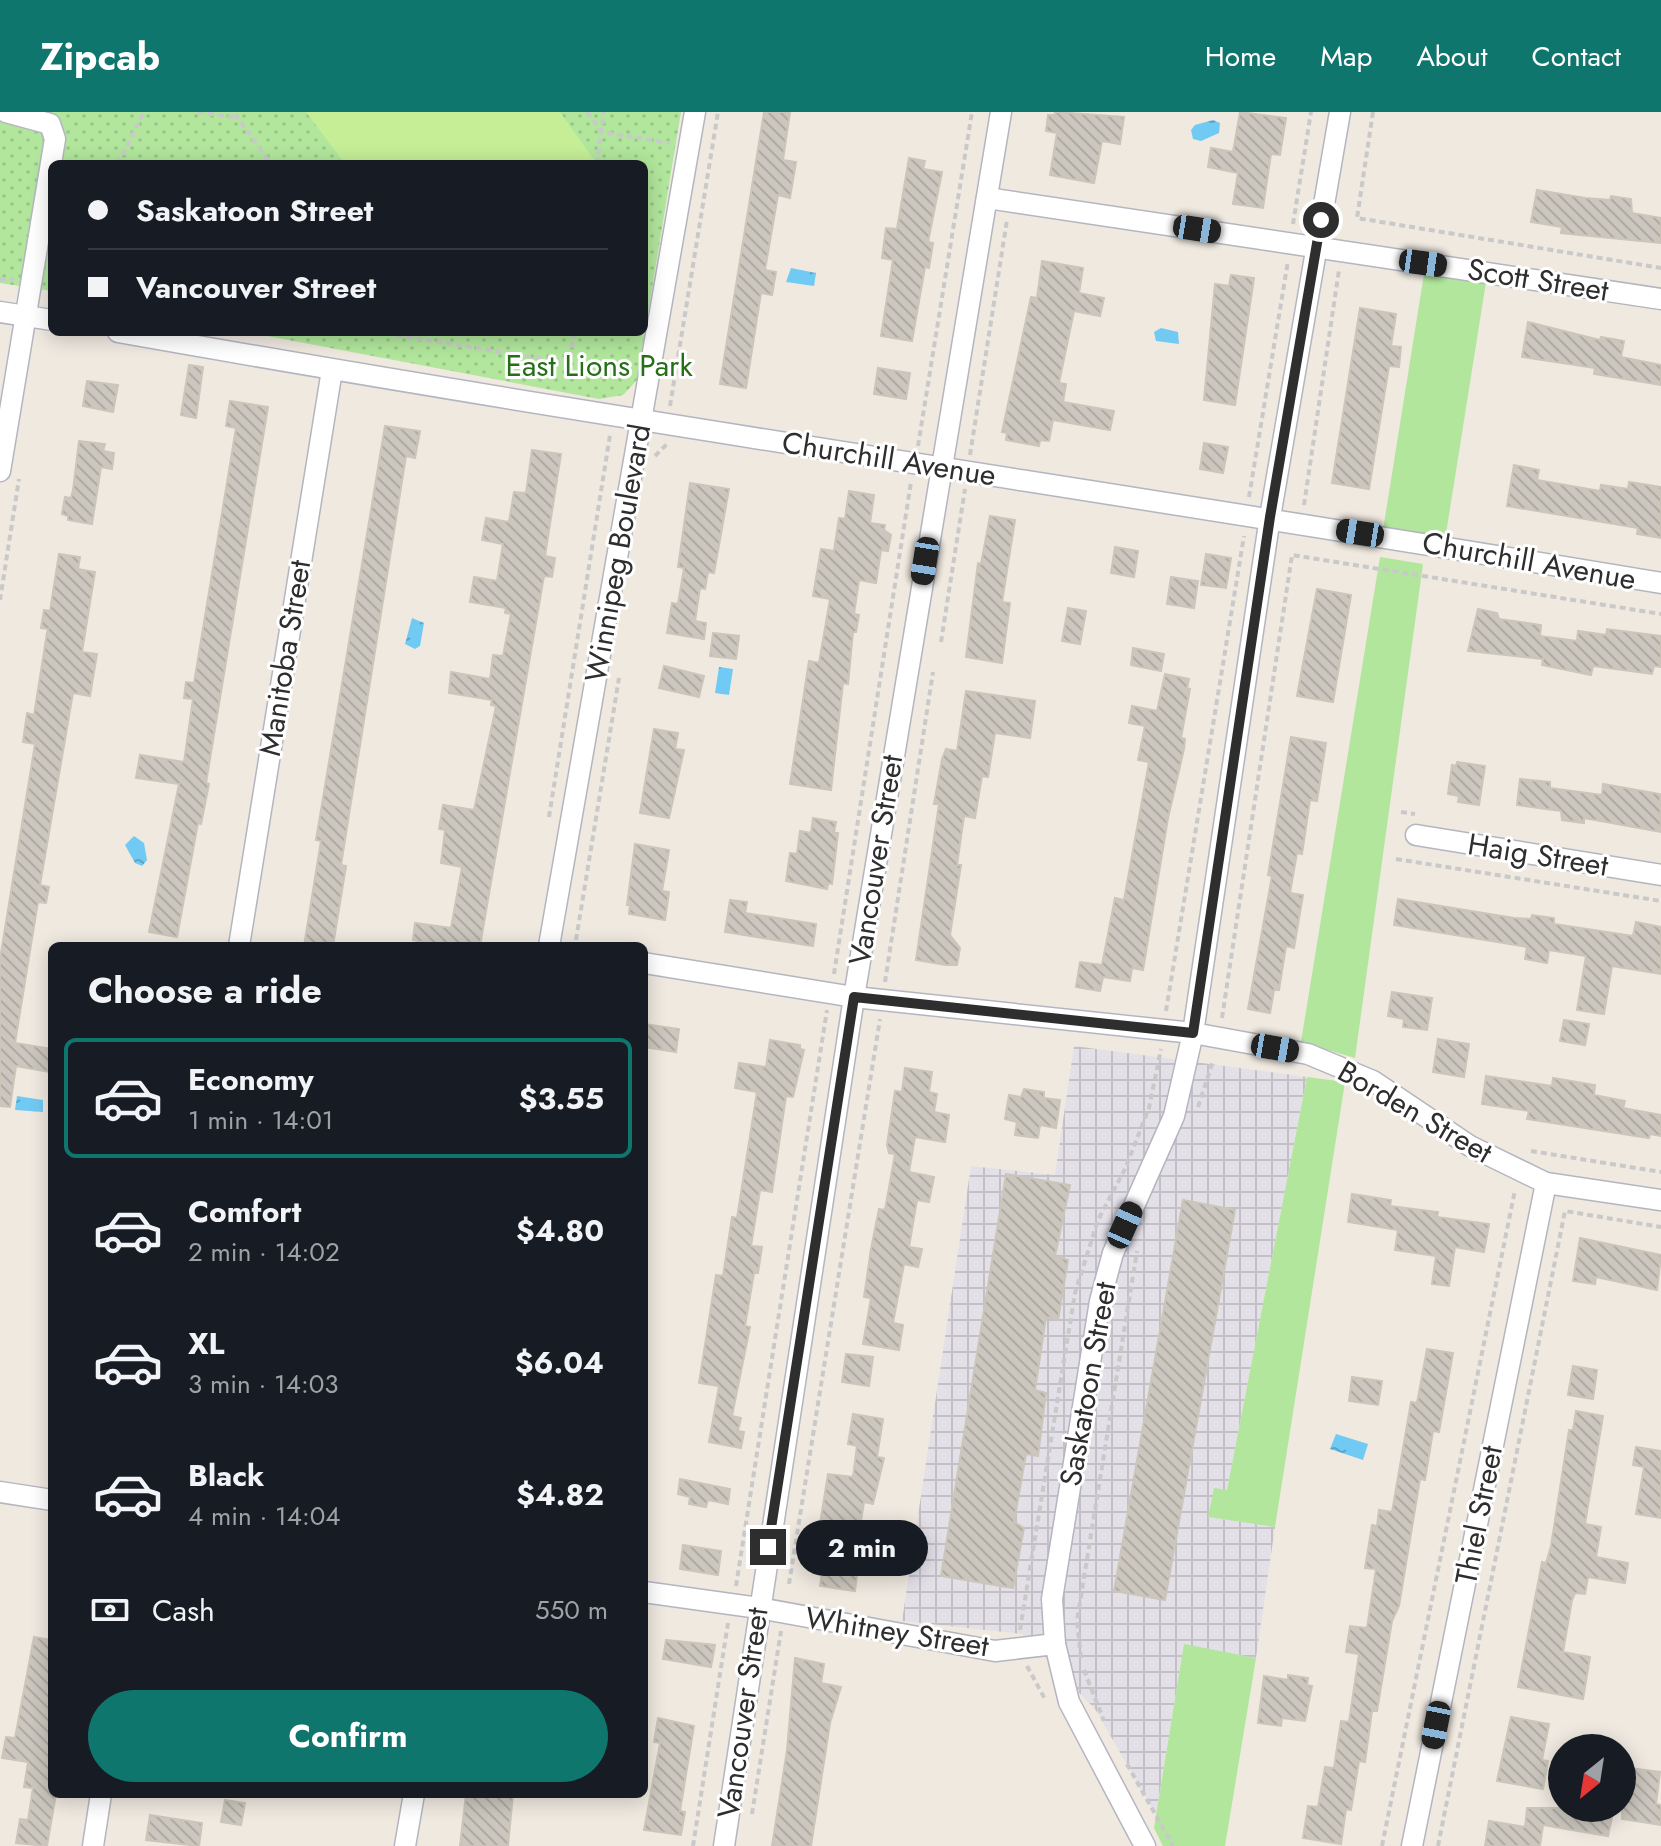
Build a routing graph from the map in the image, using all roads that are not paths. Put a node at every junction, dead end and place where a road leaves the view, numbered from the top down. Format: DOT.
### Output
graph roads {
  1 [pos="6,112"];
  2 [pos="695,112"];
  3 [pos="1001,112"];
  4 [pos="1340,112"];
  5 [pos="51,160"];
  6 [pos="48,180"];
  7 [pos="987,198"];
  8 [pos="1317,247"];
  9 [pos="1661,299"];
  10 [pos="0,312"];
  11 [pos="25,316"];
  12 [pos="48,319"];
  13 [pos="141,336"];
  14 [pos="332,370"];
  15 [pos="641,420"];
  16 [pos="941,466"];
  17 [pos="0,471"];
  18 [pos="1270,517"];
  19 [pos="1661,583"];
  20 [pos="1416,835"];
  21 [pos="1661,875"];
  22 [pos="240,942"];
  23 [pos="550,942"];
  24 [pos="648,964"];
  25 [pos="854,997"];
  26 [pos="1193,1033"];
  27 [pos="1546,1183"];
  28 [pos="1661,1200"];
  29 [pos="0,1492"];
  30 [pos="48,1499"];
  31 [pos="648,1593"];
  32 [pos="759,1608"];
  33 [pos="1055,1644"];
  34 [pos="100,1798"];
  35 [pos="413,1798"];
  36 [pos="93,1846"];
  37 [pos="405,1846"];
  38 [pos="724,1846"];
  39 [pos="1145,1846"];
  40 [pos="1412,1846"];
  1 -- 5 [label="street"];
  2 -- 15 [label="street, Winnipeg Boulevard"];
  3 -- 7 [label="street, Vancouver Street"];
  4 -- 8 [label="street, Saskatoon Street"];
  6 -- 11 [label="street"];
  7 -- 8 [label="street, Scott Street"];
  7 -- 16 [label="street, Vancouver Street"];
  8 -- 9 [label="street, Scott Street"];
  8 -- 18 [label="street, Saskatoon Street"];
  10 -- 11 [label="street"];
  11 -- 12 [label="street"];
  11 -- 17 [label="street"];
  13 -- 14 [label="street, Churchill Avenue"];
  14 -- 15 [label="street, Churchill Avenue"];
  14 -- 22 [label="street, Manitoba Street"];
  15 -- 16 [label="street, Churchill Avenue"];
  15 -- 23 [label="street, Winnipeg Boulevard"];
  16 -- 18 [label="street, Churchill Avenue"];
  16 -- 25 [label="street, Vancouver Street"];
  18 -- 19 [label="street, Churchill Avenue"];
  18 -- 26 [label="street, Saskatoon Street"];
  20 -- 21 [label="street, Haig Street"];
  24 -- 25 [label="street, Borden Street"];
  25 -- 26 [label="street, Borden Street"];
  25 -- 32 [label="street, Vancouver Street"];
  26 -- 27 [label="street, Borden Street"];
  26 -- 33 [label="street, Saskatoon Street"];
  27 -- 28 [label="street, Borden Street"];
  27 -- 40 [label="street, Thiel Street"];
  29 -- 30 [label="street"];
  31 -- 32 [label="street, Whitney Street"];
  32 -- 33 [label="street, Whitney Street"];
  32 -- 38 [label="street, Vancouver Street"];
  33 -- 39 [label="street, Saskatoon Street"];
  34 -- 36 [label="street"];
  35 -- 37 [label="street"];
}
